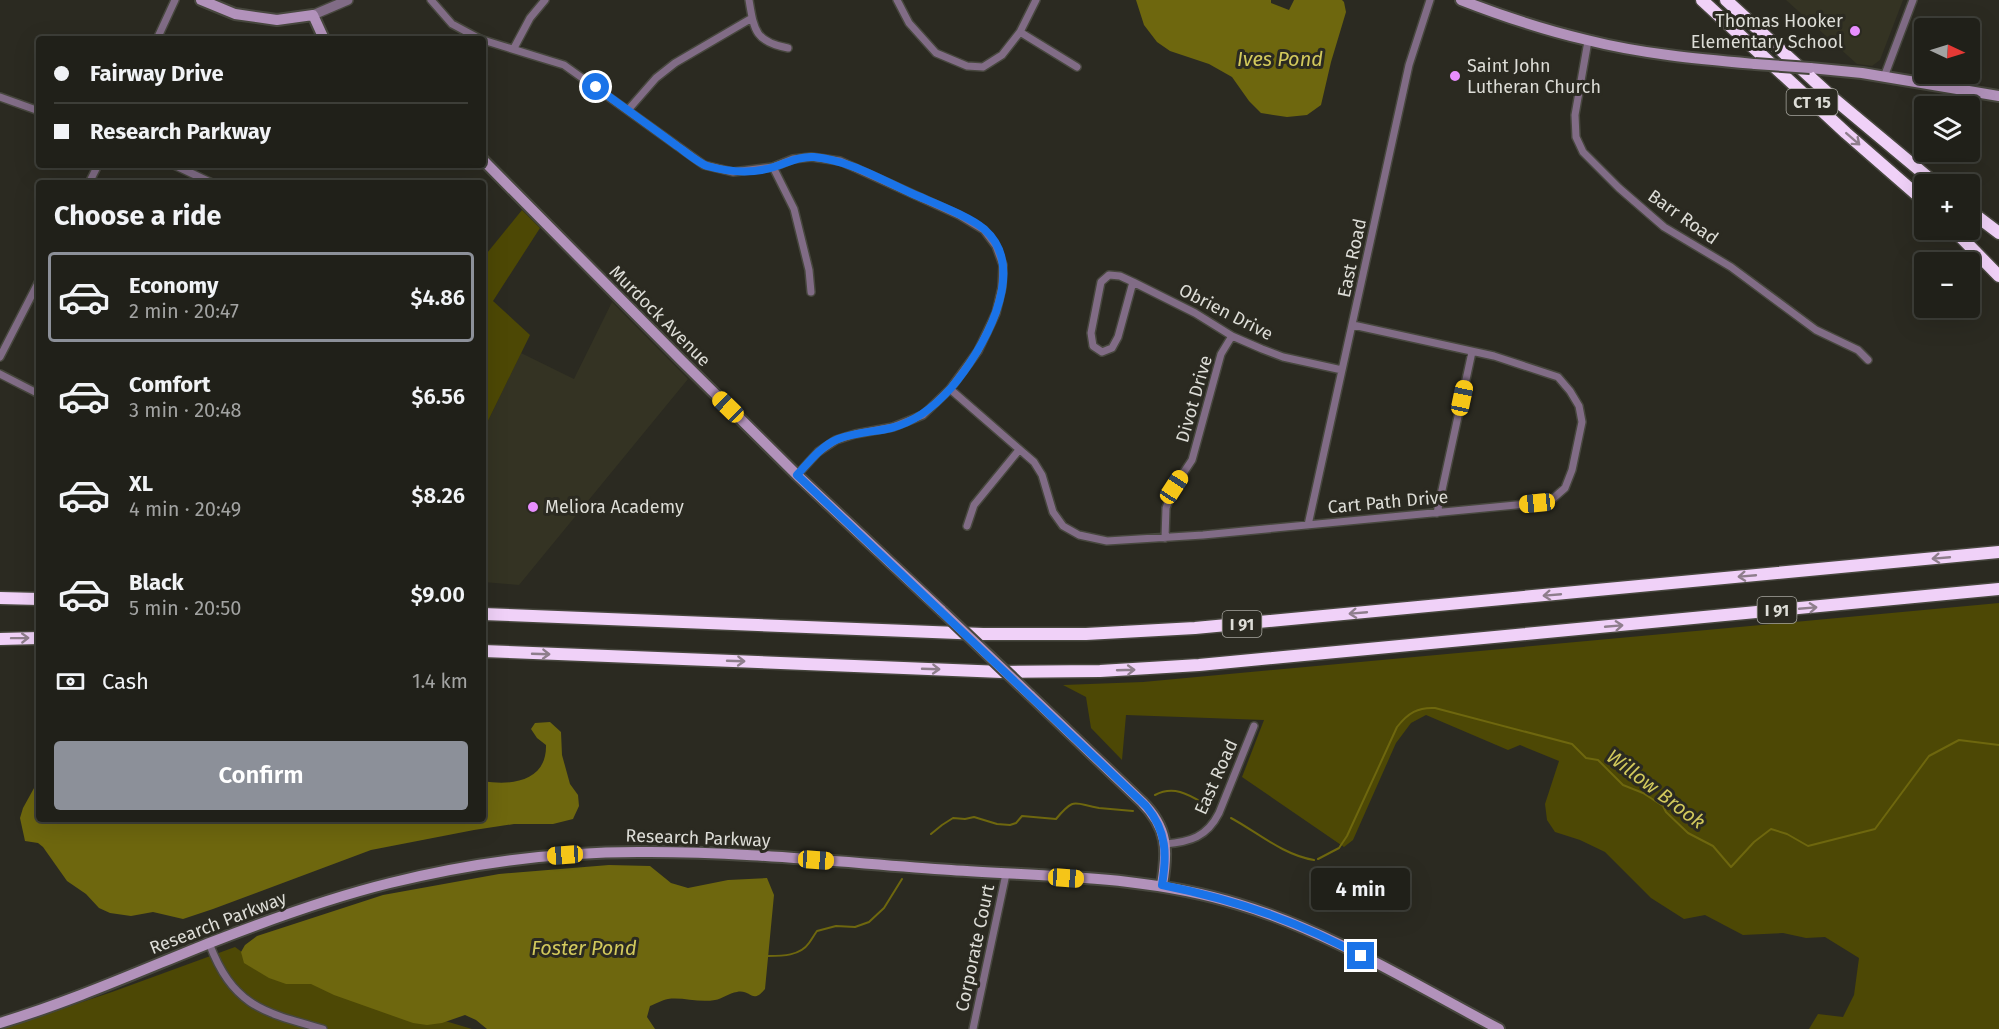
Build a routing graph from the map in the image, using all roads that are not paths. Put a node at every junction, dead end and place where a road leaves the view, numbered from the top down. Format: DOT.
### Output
graph roads {
  1 [pos="175,0"];
  2 [pos="201,0"];
  3 [pos="348,0"];
  4 [pos="431,0"];
  5 [pos="545,0"];
  6 [pos="749,0"];
  7 [pos="897,0"];
  8 [pos="1036,0"];
  9 [pos="1430,0"];
  10 [pos="1461,0"];
  11 [pos="1702,0"];
  12 [pos="1726,0"];
  13 [pos="1913,0"];
  14 [pos="313,15"];
  15 [pos="752,18"];
  16 [pos="1020,32"];
  17 [pos="158,36"];
  18 [pos="323,36"];
  19 [pos="475,36"];
  20 [pos="486,40"];
  21 [pos="1588,40"];
  22 [pos="514,48"];
  23 [pos="788,48"];
  24 [pos="1077,67"];
  25 [pos="1884,77"];
  26 [pos="1999,96"];
  27 [pos="0,97"];
  28 [pos="36,110"];
  29 [pos="628,110"];
  30 [pos="486,163"];
  31 [pos="773,167"];
  32 [pos="180,168"];
  33 [pos="1924,174"];
  34 [pos="206,180"];
  35 [pos="1914,192"];
  36 [pos="1980,219"];
  37 [pos="1999,233"];
  38 [pos="1964,240"];
  39 [pos="1999,276"];
  40 [pos="1133,282"];
  41 [pos="36,287"];
  42 [pos="811,292"];
  43 [pos="1353,325"];
  44 [pos="1232,336"];
  45 [pos="1472,352"];
  46 [pos="0,357"];
  47 [pos="1868,360"];
  48 [pos="1342,370"];
  49 [pos="0,375"];
  50 [pos="950,389"];
  51 [pos="36,393"];
  52 [pos="1019,450"];
  53 [pos="797,475"];
  54 [pos="1437,513"];
  55 [pos="1308,525"];
  56 [pos="967,526"];
  57 [pos="1165,538"];
  58 [pos="1999,552"];
  59 [pos="1999,590"];
  60 [pos="0,598"];
  61 [pos="36,599"];
  62 [pos="486,615"];
  63 [pos="36,638"];
  64 [pos="0,639"];
  65 [pos="486,651"];
  66 [pos="1254,726"];
  67 [pos="1165,844"];
  68 [pos="1005,874"];
  69 [pos="1162,885"];
  70 [pos="209,943"];
  71 [pos="0,1023"];
  72 [pos="323,1029"];
  73 [pos="973,1029"];
  74 [pos="1499,1029"];
  1 -- 17 [label="street"];
  2 -- 14 [label="main road"];
  3 -- 14 [label="street"];
  4 -- 19 [label="street"];
  5 -- 22 [label="street"];
  6 -- 15 [label="street"];
  7 -- 16 [label="street"];
  8 -- 16 [label="street"];
  9 -- 43 [label="street, East Road"];
  10 -- 21 [label="main road"];
  11 -- 35 [label="highway, CT 15, one-way"];
  12 -- 33 [label="highway, CT 15"];
  13 -- 25 [label="street"];
  14 -- 18 [label="main road"];
  15 -- 23 [label="street"];
  15 -- 29 [label="street"];
  16 -- 24 [label="street"];
  20 -- 22 [label="street"];
  21 -- 25 [label="main road, bridge"];
  21 -- 47 [label="street, Barr Road"];
  22 -- 29 [label="street"];
  25 -- 26 [label="main road"];
  27 -- 28 [label="street"];
  29 -- 31 [label="street"];
  30 -- 53 [label="main road, Murdock Avenue"];
  31 -- 42 [label="street"];
  31 -- 50 [label="street"];
  32 -- 34 [label="street"];
  36 -- 37 [label="highway"];
  38 -- 39 [label="highway"];
  40 -- 40 [label="street, Obrien Drive"];
  40 -- 44 [label="street, Obrien Drive"];
  41 -- 46 [label="street"];
  43 -- 45 [label="street, Cart Path Drive"];
  43 -- 48 [label="street, East Road"];
  44 -- 48 [label="street, Obrien Drive"];
  44 -- 57 [label="street, Divot Drive"];
  45 -- 54 [label="street"];
  45 -- 54 [label="street, Cart Path Drive"];
  48 -- 55 [label="street, East Road"];
  49 -- 51 [label="street"];
  50 -- 52 [label="street, Cart Path Drive"];
  50 -- 53 [label="street"];
  52 -- 56 [label="street"];
  52 -- 57 [label="street, Cart Path Drive"];
  53 -- 67 [label="main road, Murdock Avenue, bridge"];
  54 -- 55 [label="street, Cart Path Drive"];
  55 -- 57 [label="street, Cart Path Drive"];
  58 -- 62 [label="highway, I 91, one-way"];
  65 -- 59 [label="highway, I 91, one-way"];
  60 -- 61 [label="highway"];
  64 -- 63 [label="highway, one-way"];
  66 -- 67 [label="street, East Road"];
  67 -- 69 [label="main road, Murdock Avenue"];
  68 -- 69 [label="main road, Research Parkway"];
  68 -- 70 [label="main road, Research Parkway"];
  68 -- 73 [label="street, Corporate Court"];
  69 -- 74 [label="main road, Research Parkway"];
  70 -- 71 [label="main road, Research Parkway"];
  70 -- 72 [label="street"];
}
